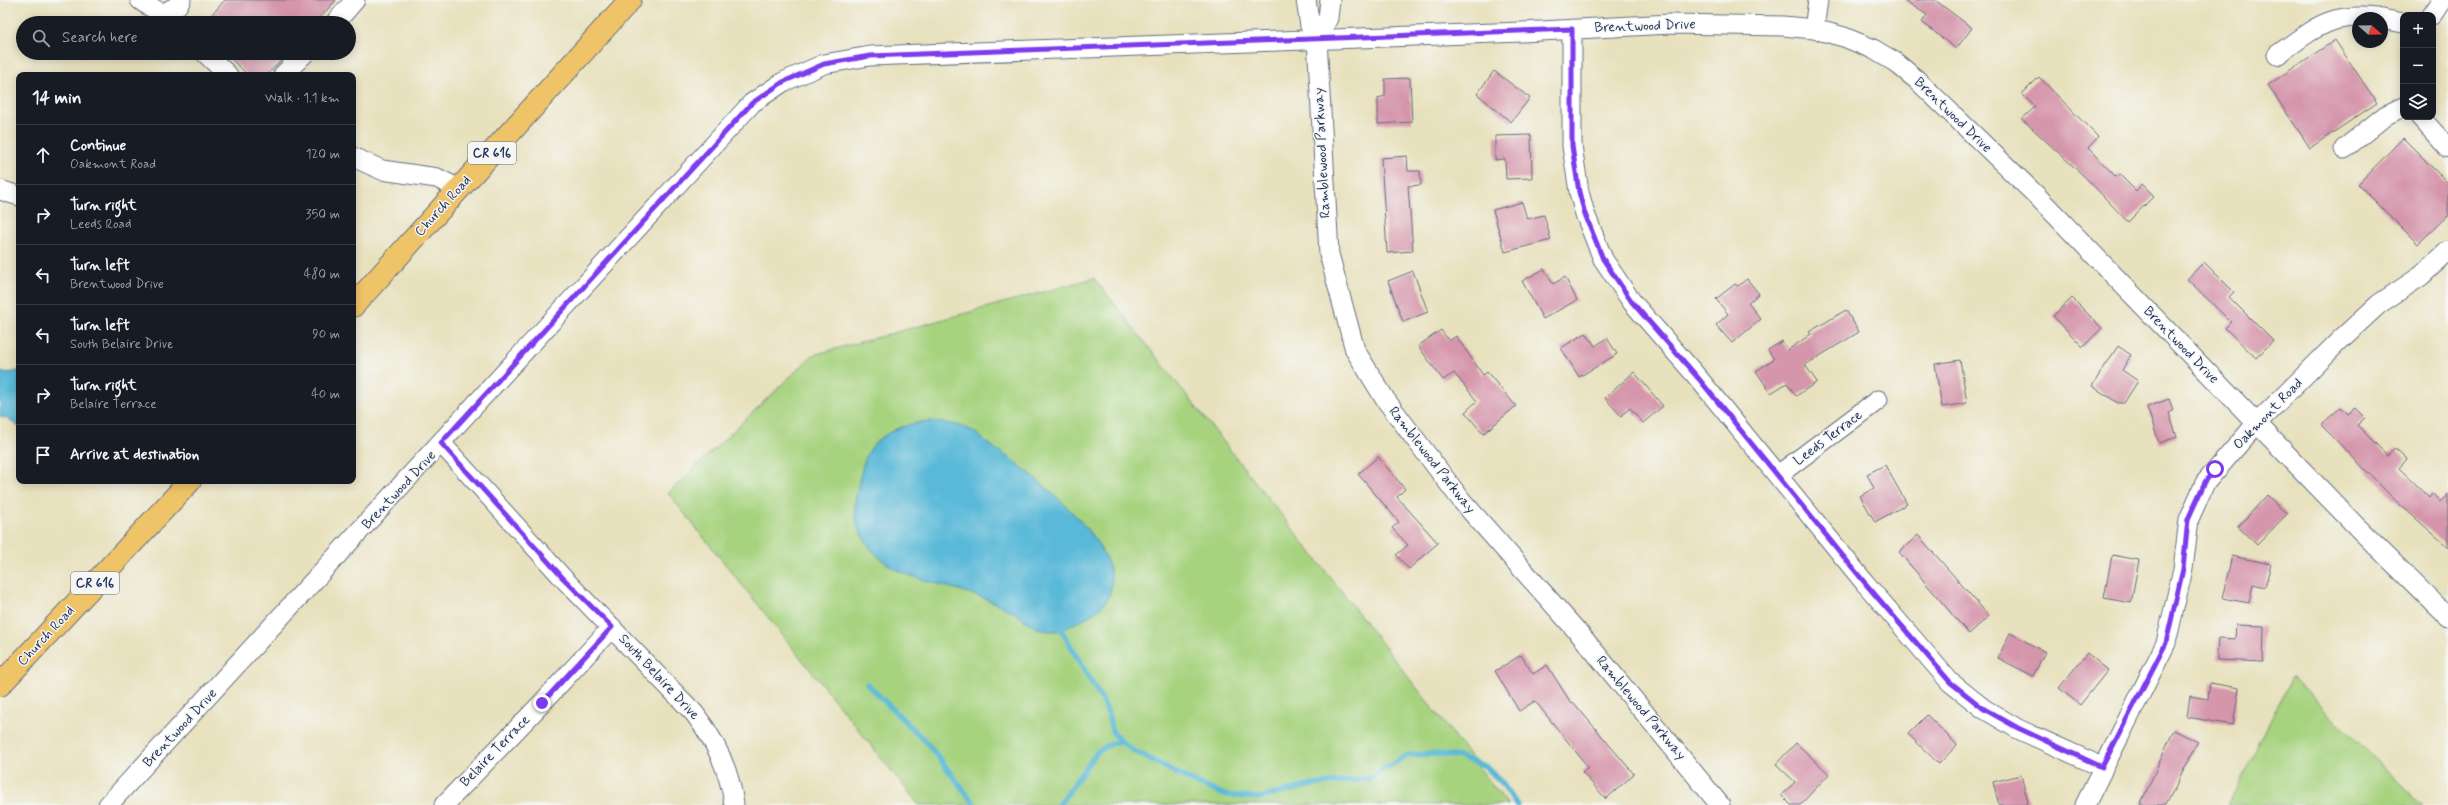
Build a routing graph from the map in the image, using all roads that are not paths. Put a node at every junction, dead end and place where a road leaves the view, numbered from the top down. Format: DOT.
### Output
graph roads {
  1 [pos="140,0"];
  2 [pos="181,0"];
  3 [pos="355,0"];
  4 [pos="630,0"];
  5 [pos="1306,0"];
  6 [pos="1330,0"];
  7 [pos="1818,0"];
  8 [pos="2442,0"];
  9 [pos="2434,12"];
  10 [pos="165,16"];
  11 [pos="170,16"];
  12 [pos="341,16"];
  13 [pos="2352,16"];
  14 [pos="2388,19"];
  15 [pos="2400,22"];
  16 [pos="1572,29"];
  17 [pos="1814,29"];
  18 [pos="1317,39"];
  19 [pos="2277,55"];
  20 [pos="212,60"];
  21 [pos="298,60"];
  22 [pos="225,72"];
  23 [pos="286,72"];
  24 [pos="2400,109"];
  25 [pos="2423,120"];
  26 [pos="2344,148"];
  27 [pos="2448,148"];
  28 [pos="356,158"];
  29 [pos="459,189"];
  30 [pos="0,190"];
  31 [pos="16,195"];
  32 [pos="2448,251"];
  33 [pos="356,302"];
  34 [pos="1878,400"];
  35 [pos="2257,422"];
  36 [pos="441,443"];
  37 [pos="1778,475"];
  38 [pos="187,484"];
  39 [pos="2448,617"];
  40 [pos="612,627"];
  41 [pos="0,686"];
  42 [pos="2102,767"];
  43 [pos="108,805"];
  44 [pos="444,805"];
  45 [pos="734,805"];
  46 [pos="1720,805"];
  47 [pos="2085,805"];
  1 -- 10 [label="street"];
  2 -- 11 [label="street"];
  3 -- 12 [label="street"];
  4 -- 29 [label="main road, Church Road / CR 616"];
  5 -- 18 [label="street, Ramblewood Parkway"];
  6 -- 18 [label="street"];
  7 -- 17 [label="street"];
  8 -- 9 [label="street"];
  13 -- 19 [label="street"];
  14 -- 15 [label="street"];
  16 -- 17 [label="street, Brentwood Drive"];
  16 -- 18 [label="street, Brentwood Drive"];
  16 -- 37 [label="street"];
  17 -- 35 [label="street, Brentwood Drive"];
  18 -- 36 [label="street, Brentwood Drive"];
  18 -- 46 [label="street, Ramblewood Parkway"];
  20 -- 22 [label="street"];
  21 -- 23 [label="street"];
  24 -- 26 [label="street"];
  25 -- 27 [label="street"];
  28 -- 29 [label="street"];
  29 -- 33 [label="main road, Church Road / CR 616"];
  30 -- 31 [label="street"];
  32 -- 35 [label="street, Oakmont Road"];
  34 -- 37 [label="street, Leeds Terrace"];
  35 -- 39 [label="street, Brentwood Drive"];
  35 -- 42 [label="street, Oakmont Road"];
  36 -- 40 [label="street, South Belaire Drive"];
  36 -- 43 [label="street, Brentwood Drive"];
  37 -- 42 [label="street"];
  38 -- 41 [label="main road, Church Road / CR 616"];
  40 -- 44 [label="street, Belaire Terrace"];
  40 -- 45 [label="street, South Belaire Drive"];
  42 -- 47 [label="street, Oakmont Road"];
}
